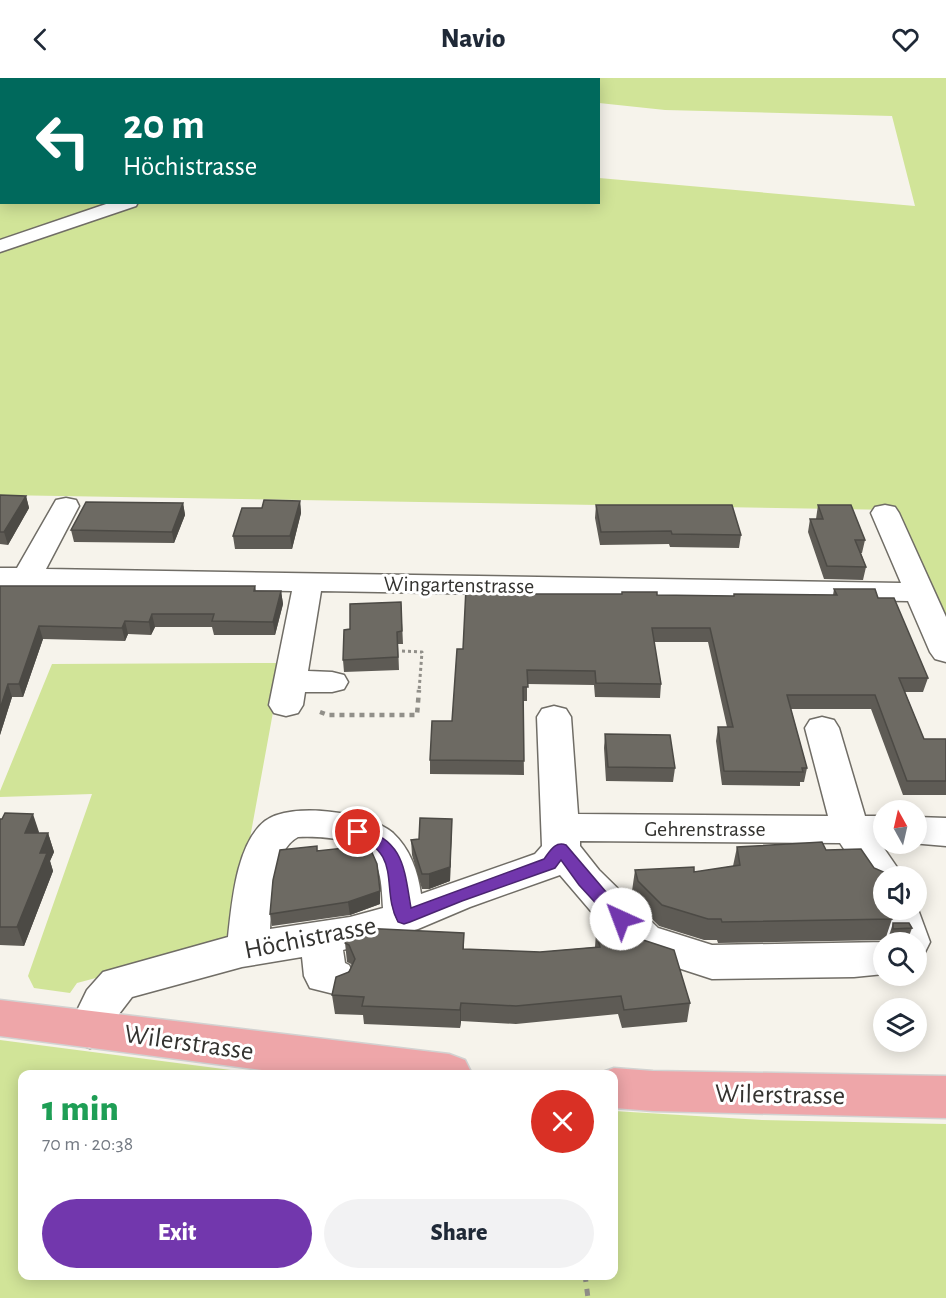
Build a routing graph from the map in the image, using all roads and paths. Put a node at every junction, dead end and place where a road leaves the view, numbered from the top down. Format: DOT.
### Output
graph roads {
  1 [pos="124,204"];
  2 [pos="0,246"];
  3 [pos="66,506"];
  4 [pos="885,513"];
  5 [pos="13,577"];
  6 [pos="308,582"];
  7 [pos="919,591"];
  8 [pos="402,651"];
  9 [pos="946,652"];
  10 [pos="332,682"];
  11 [pos="320,712"];
  12 [pos="554,717"];
  13 [pos="822,728"];
  14 [pos="867,829"];
  15 [pos="927,831"];
  16 [pos="946,832"];
  17 [pos="557,847"];
  18 [pos="880,866"];
  19 [pos="404,918"];
  20 [pos="321,938"];
  21 [pos="248,949"];
  22 [pos="873,958"];
  23 [pos="334,976"];
  24 [pos="0,1018"];
  25 [pos="90,1029"];
  26 [pos="417,1070"];
  27 [pos="618,1088"];
  28 [pos="946,1097"];
  29 [pos="586,1280"];
  30 [pos="588,1298"];
  1 -- 2 [label="street"];
  3 -- 5 [label="street"];
  4 -- 7 [label="street"];
  5 -- 6 [label="street, Wingartenstrasse"];
  6 -- 7 [label="street, Wingartenstrasse"];
  6 -- 10 [label="street"];
  7 -- 9 [label="street"];
  8 -- 11 [label="path"];
  12 -- 17 [label="street"];
  13 -- 14 [label="street"];
  14 -- 17 [label="street, Gehrenstrasse"];
  14 -- 18 [label="street"];
  15 -- 16 [label="street"];
  17 -- 19 [label="street, Höchistrasse"];
  17 -- 22 [label="street"];
  19 -- 20 [label="street, Höchistrasse"];
  19 -- 21 [label="street"];
  20 -- 21 [label="street, Höchistrasse"];
  20 -- 23 [label="street"];
  21 -- 25 [label="street, Höchistrasse"];
  24 -- 25 [label="main road, Wilerstrasse"];
  25 -- 26 [label="main road, Wilerstrasse"];
  27 -- 28 [label="main road, Wilerstrasse"];
  29 -- 30 [label="path"];
}
